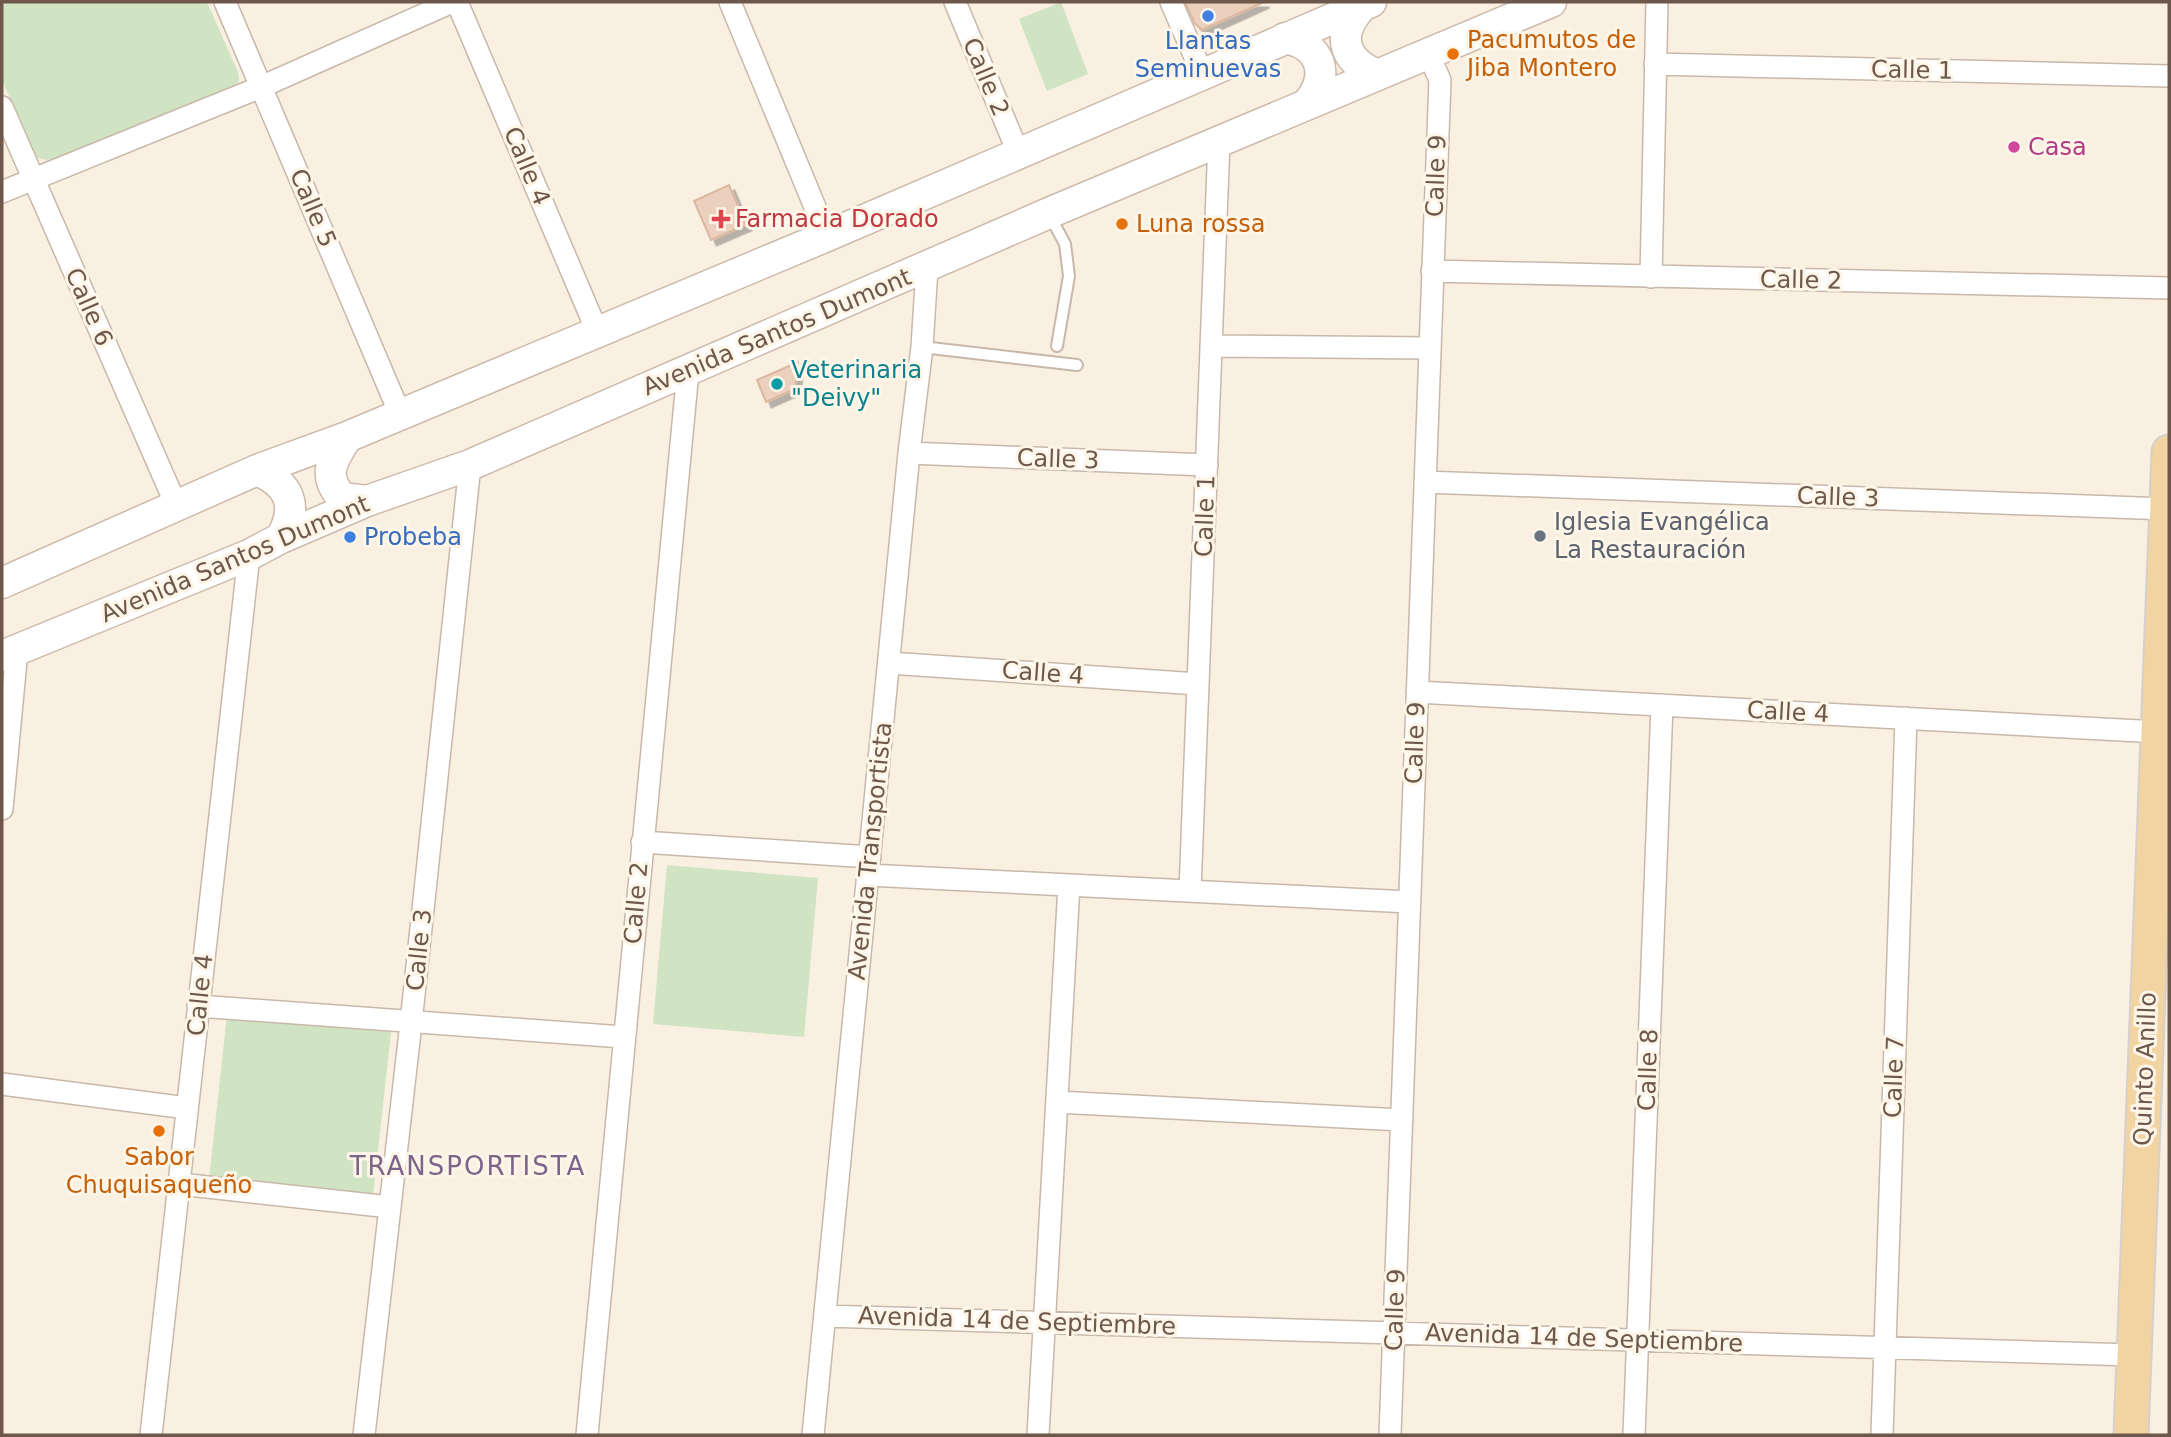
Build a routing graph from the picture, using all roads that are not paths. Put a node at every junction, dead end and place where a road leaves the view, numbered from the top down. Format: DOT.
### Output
graph roads {
  1 [pos="225,2"];
  2 [pos="452,2"];
  3 [pos="457,2"];
  4 [pos="730,2"];
  5 [pos="955,2"];
  6 [pos="1171,2"];
  7 [pos="1551,2"];
  8 [pos="1657,2"];
  9 [pos="1367,3"];
  10 [pos="1285,38"];
  11 [pos="1428,53"];
  12 [pos="1655,64"];
  13 [pos="1202,73"];
  14 [pos="1377,75"];
  15 [pos="2169,76"];
  16 [pos="261,86"];
  17 [pos="1308,103"];
  18 [pos="2,107"];
  19 [pos="1219,141"];
  20 [pos="1018,152"];
  21 [pos="33,179"];
  22 [pos="2,192"];
  23 [pos="1049,214"];
  24 [pos="827,236"];
  25 [pos="927,268"];
  26 [pos="1432,271"];
  27 [pos="1651,277"];
  28 [pos="2169,288"];
  29 [pos="597,331"];
  30 [pos="1057,346"];
  31 [pos="1211,346"];
  32 [pos="922,347"];
  33 [pos="1429,348"];
  34 [pos="1077,365"];
  35 [pos="688,371"];
  36 [pos="400,414"];
  37 [pos="347,437"];
  38 [pos="2169,452"];
  39 [pos="909,453"];
  40 [pos="1207,464"];
  41 [pos="470,465"];
  42 [pos="257,470"];
  43 [pos="1425,482"];
  44 [pos="368,501"];
  45 [pos="177,507"];
  46 [pos="2168,512"];
  47 [pos="281,538"];
  48 [pos="249,555"];
  49 [pos="2,583"];
  50 [pos="10,653"];
  51 [pos="889,663"];
  52 [pos="1198,684"];
  53 [pos="1417,692"];
  54 [pos="1662,705"];
  55 [pos="1906,718"];
  56 [pos="2159,732"];
  57 [pos="2,809"];
  58 [pos="642,842"];
  59 [pos="869,866"];
  60 [pos="1069,885"];
  61 [pos="1190,891"];
  62 [pos="1409,902"];
  63 [pos="198,1006"];
  64 [pos="411,1023"];
  65 [pos="623,1037"];
  66 [pos="2,1084"];
  67 [pos="1057,1102"];
  68 [pos="187,1108"];
  69 [pos="1402,1120"];
  70 [pos="180,1184"];
  71 [pos="390,1207"];
  72 [pos="825,1316"];
  73 [pos="1045,1322"];
  74 [pos="1394,1333"];
  75 [pos="1638,1340"];
  76 [pos="1885,1347"];
  77 [pos="2133,1355"];
  78 [pos="151,1435"];
  79 [pos="364,1435"];
  80 [pos="587,1435"];
  81 [pos="813,1435"];
  82 [pos="1038,1435"];
  83 [pos="1390,1435"];
  84 [pos="1634,1435"];
  85 [pos="1882,1435"];
  86 [pos="2131,1435"];
  1 -- 16 [label="street, Calle 5"];
  2 -- 16 [label="street"];
  3 -- 29 [label="street, Calle 4"];
  4 -- 24 [label="street"];
  5 -- 20 [label="street, Calle 2"];
  6 -- 13 [label="street"];
  7 -- 11 [label="main road, Avenida Santos Dumont"];
  8 -- 12 [label="street"];
  9 -- 10 [label="main road"];
  9 -- 14 [label="main road"];
  10 -- 13 [label="main road"];
  10 -- 17 [label="main road"];
  11 -- 14 [label="main road, Avenida Santos Dumont"];
  11 -- 26 [label="street, Calle 9"];
  12 -- 15 [label="street, Calle 1"];
  12 -- 27 [label="street"];
  13 -- 20 [label="main road"];
  14 -- 17 [label="main road, Avenida Santos Dumont"];
  16 -- 21 [label="street"];
  16 -- 36 [label="street, Calle 5"];
  17 -- 19 [label="main road, Avenida Santos Dumont"];
  18 -- 21 [label="street, Calle 6"];
  19 -- 23 [label="main road, Avenida Santos Dumont"];
  19 -- 31 [label="street, Calle 1"];
  20 -- 24 [label="main road"];
  21 -- 22 [label="street"];
  21 -- 45 [label="street, Calle 6"];
  23 -- 25 [label="main road, Avenida Santos Dumont"];
  23 -- 30 [label="lane"];
  24 -- 29 [label="main road"];
  25 -- 32 [label="street, Avenida Transportista"];
  25 -- 35 [label="main road, Avenida Santos Dumont"];
  26 -- 27 [label="street, Calle 2"];
  26 -- 33 [label="street, Calle 9"];
  27 -- 28 [label="street, Calle 2"];
  29 -- 36 [label="main road"];
  31 -- 33 [label="street"];
  31 -- 40 [label="street, Calle 1"];
  32 -- 34 [label="lane"];
  32 -- 39 [label="street, Avenida Transportista"];
  33 -- 43 [label="street, Calle 9"];
  35 -- 41 [label="main road, Avenida Santos Dumont"];
  35 -- 58 [label="street, Calle 2"];
  36 -- 37 [label="main road"];
  37 -- 42 [label="main road"];
  37 -- 44 [label="main road"];
  38 -- 46 [label="main road, Quinto Anillo"];
  39 -- 40 [label="street, Calle 3"];
  39 -- 51 [label="street, Avenida Transportista"];
  40 -- 52 [label="street, Calle 1"];
  41 -- 44 [label="main road, Avenida Santos Dumont"];
  41 -- 64 [label="street, Calle 3"];
  42 -- 45 [label="main road"];
  42 -- 47 [label="main road"];
  43 -- 46 [label="street, Calle 3"];
  43 -- 53 [label="street, Calle 9"];
  44 -- 47 [label="main road, Avenida Santos Dumont"];
  45 -- 49 [label="main road"];
  46 -- 56 [label="main road, Quinto Anillo"];
  47 -- 48 [label="main road, Avenida Santos Dumont"];
  48 -- 50 [label="main road, Avenida Santos Dumont"];
  48 -- 63 [label="street, Calle 4"];
  50 -- 57 [label="street"];
  51 -- 52 [label="street, Calle 4"];
  51 -- 59 [label="street, Avenida Transportista"];
  52 -- 61 [label="street, Calle 1"];
  53 -- 54 [label="street, Calle 4"];
  53 -- 62 [label="street, Calle 9"];
  54 -- 55 [label="street, Calle 4"];
  54 -- 75 [label="street, Calle 8"];
  55 -- 56 [label="street, Calle 4"];
  55 -- 76 [label="street, Calle 7"];
  56 -- 77 [label="main road, Quinto Anillo"];
  58 -- 59 [label="street"];
  58 -- 65 [label="street, Calle 2"];
  59 -- 60 [label="street"];
  59 -- 72 [label="street, Avenida Transportista"];
  60 -- 61 [label="street"];
  60 -- 67 [label="street"];
  61 -- 62 [label="street"];
  62 -- 69 [label="street, Calle 9"];
  63 -- 64 [label="street"];
  63 -- 68 [label="street, Calle 4"];
  64 -- 65 [label="street"];
  64 -- 71 [label="street, Calle 3"];
  65 -- 80 [label="street, Calle 2"];
  66 -- 68 [label="street"];
  67 -- 69 [label="street"];
  67 -- 73 [label="street"];
  68 -- 70 [label="street, Calle 4"];
  69 -- 74 [label="street, Calle 9"];
  70 -- 71 [label="street"];
  70 -- 78 [label="street, Calle 4"];
  71 -- 79 [label="street, Calle 3"];
  72 -- 73 [label="street, Avenida 14 de Septiembre"];
  72 -- 81 [label="street, Avenida Transportista"];
  73 -- 74 [label="street, Avenida 14 de Septiembre"];
  73 -- 82 [label="street"];
  74 -- 75 [label="street, Avenida 14 de Septiembre"];
  74 -- 83 [label="street, Calle 9"];
  75 -- 76 [label="street, Avenida 14 de Septiembre"];
  75 -- 84 [label="street, Calle 8"];
  76 -- 77 [label="street, Avenida 14 de Septiembre"];
  76 -- 85 [label="street, Calle 7"];
  77 -- 86 [label="main road, Quinto Anillo"];
}
